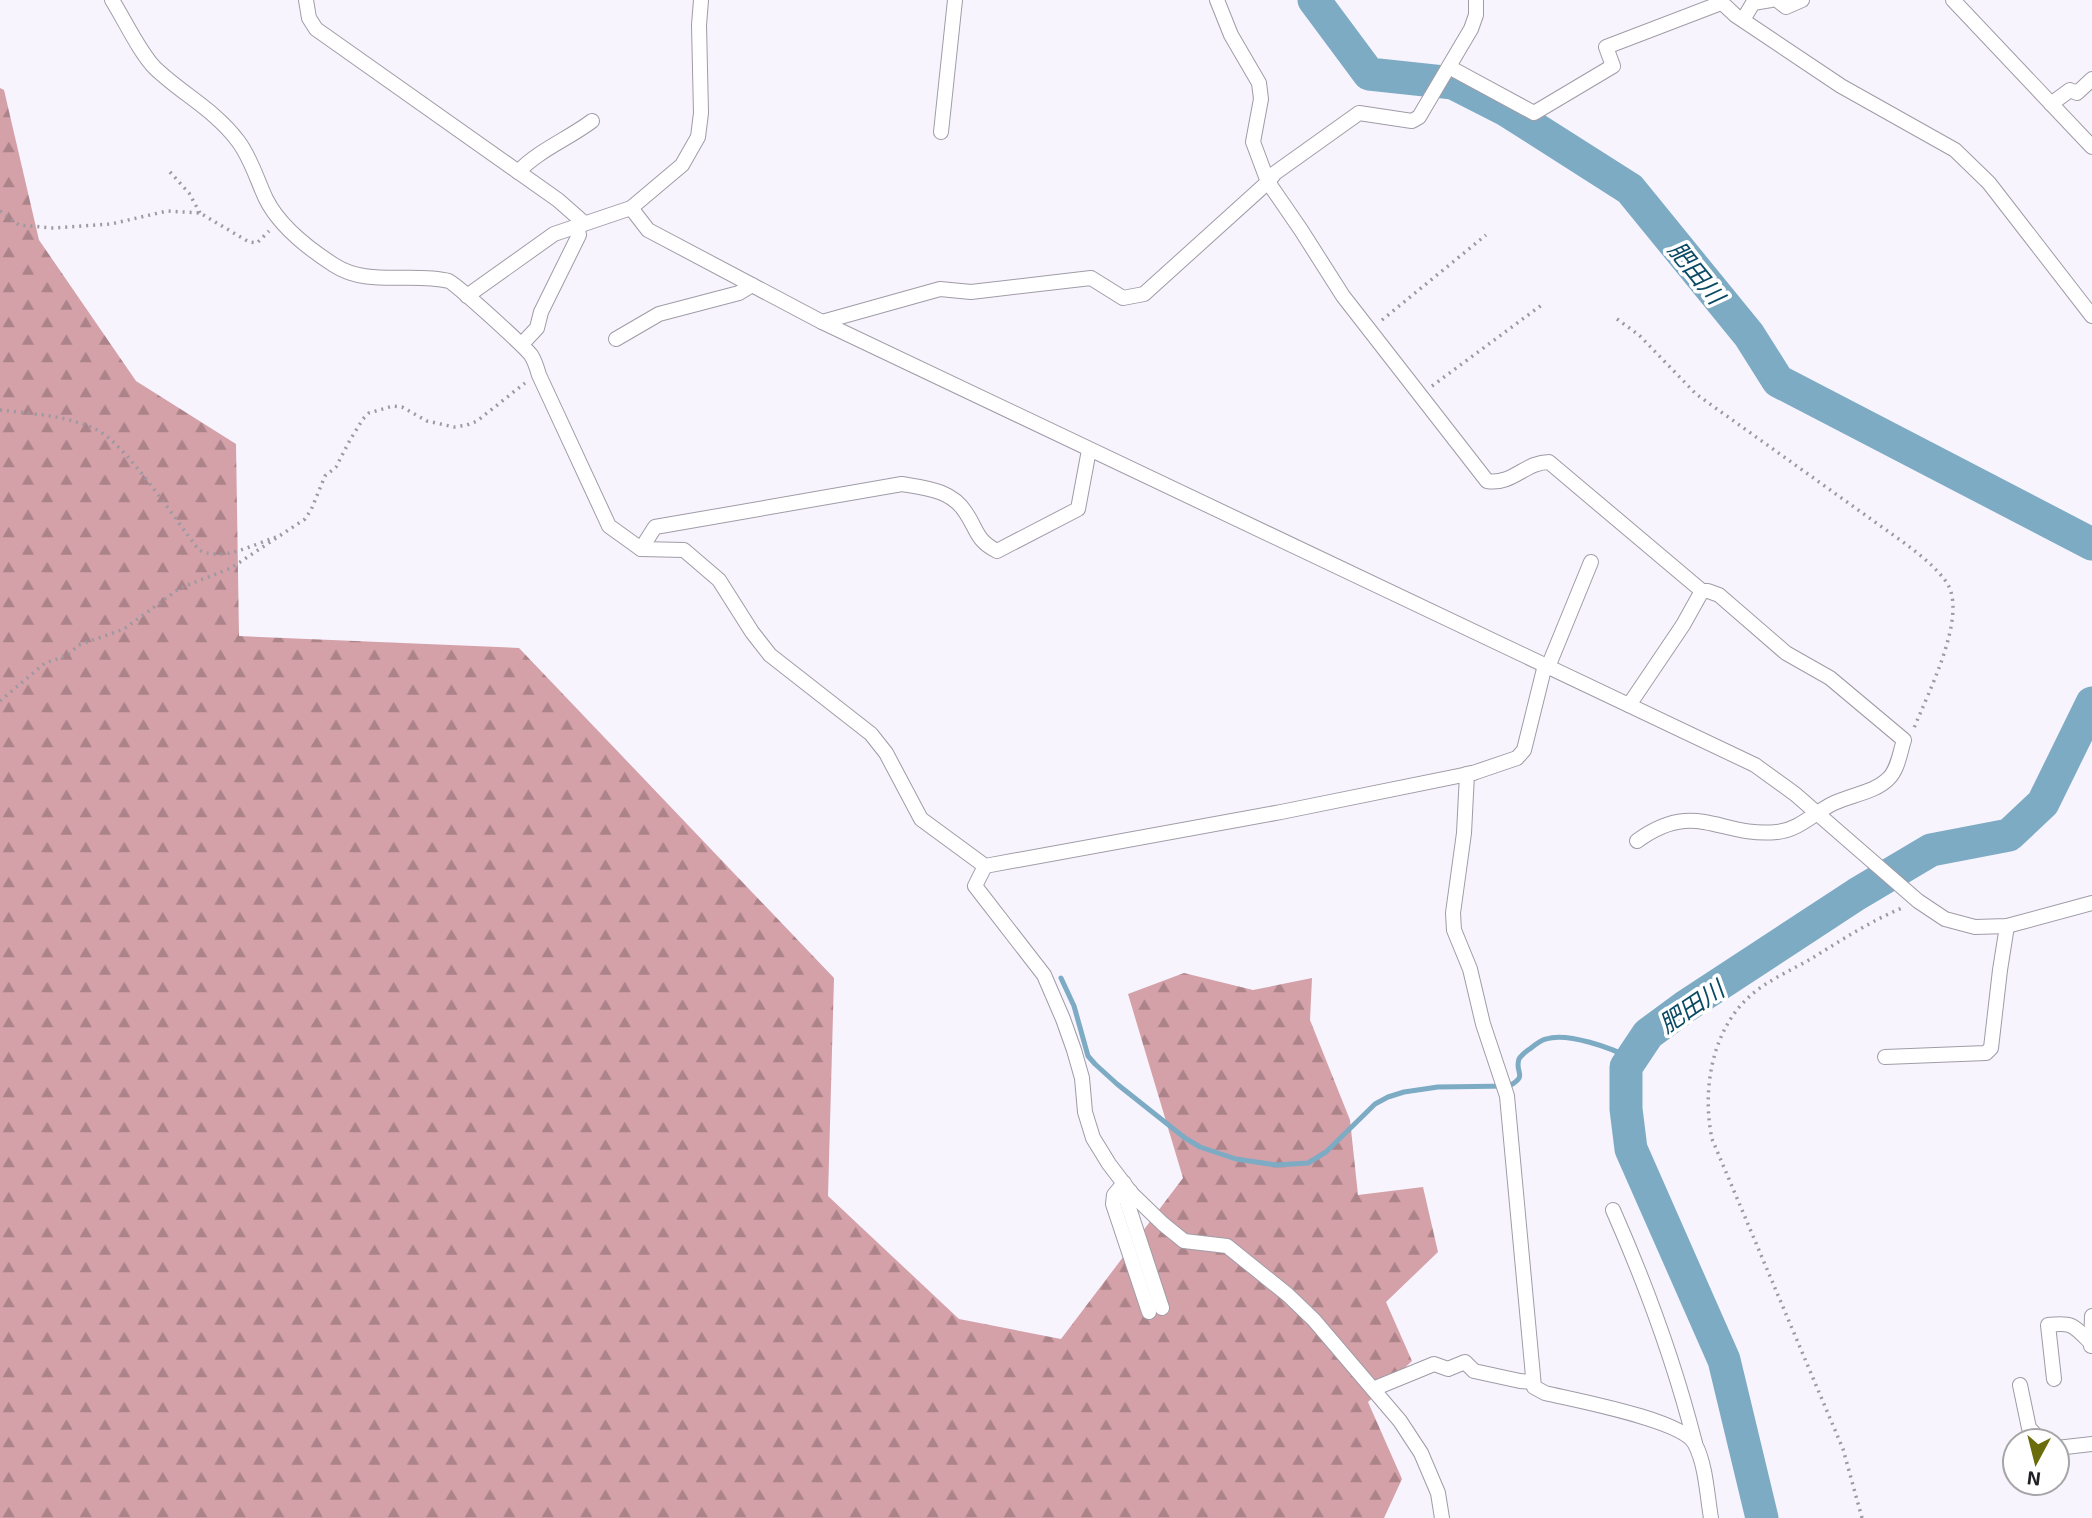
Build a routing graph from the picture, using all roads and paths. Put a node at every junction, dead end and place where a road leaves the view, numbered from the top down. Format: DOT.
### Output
graph roads {
  1 [pos="112,0"];
  2 [pos="306,0"];
  3 [pos="701,0"];
  4 [pos="955,0"];
  5 [pos="1217,0"];
  6 [pos="1476,0"];
  7 [pos="1771,0"];
  8 [pos="1777,0"];
  9 [pos="1802,0"];
  10 [pos="1953,0"];
  11 [pos="1720,1"];
  12 [pos="1743,20"];
  13 [pos="1449,68"];
  14 [pos="2092,79"];
  15 [pos="2051,104"];
  16 [pos="592,121"];
  17 [pos="941,132"];
  18 [pos="2092,147"];
  19 [pos="170,172"];
  20 [pos="518,172"];
  21 [pos="1268,182"];
  22 [pos="631,208"];
  23 [pos="0,211"];
  24 [pos="200,213"];
  25 [pos="280,220"];
  26 [pos="580,224"];
  27 [pos="1486,235"];
  28 [pos="752,285"];
  29 [pos="467,296"];
  30 [pos="1543,304"];
  31 [pos="2092,316"];
  32 [pos="1617,319"];
  33 [pos="822,322"];
  34 [pos="1368,330"];
  35 [pos="616,340"];
  36 [pos="522,344"];
  37 [pos="539,375"];
  38 [pos="1419,396"];
  39 [pos="0,410"];
  40 [pos="1088,450"];
  41 [pos="281,536"];
  42 [pos="640,549"];
  43 [pos="1591,562"];
  44 [pos="1702,591"];
  45 [pos="1546,666"];
  46 [pos="0,701"];
  47 [pos="1629,705"];
  48 [pos="1904,740"];
  49 [pos="1473,773"];
  50 [pos="1816,812"];
  51 [pos="1637,841"];
  52 [pos="985,866"];
  53 [pos="1913,896"];
  54 [pos="2092,903"];
  55 [pos="2007,926"];
  56 [pos="1885,1057"];
  57 [pos="1127,1187"];
  58 [pos="1613,1210"];
  59 [pos="1156,1310"];
  60 [pos="2092,1316"];
  61 [pos="2091,1347"];
  62 [pos="2054,1379"];
  63 [pos="1533,1382"];
  64 [pos="2020,1385"];
  65 [pos="1373,1389"];
  66 [pos="2029,1427"];
  67 [pos="1695,1444"];
  68 [pos="2092,1444"];
  69 [pos="2071,1446"];
  70 [pos="1443,1518"];
  71 [pos="1712,1518"];
  72 [pos="1863,1518"];
  1 -- 25 [label="street"];
  2 -- 20 [label="street"];
  3 -- 22 [label="street"];
  4 -- 17 [label="street"];
  5 -- 21 [label="street"];
  6 -- 13 [label="street"];
  7 -- 12 [label="street"];
  8 -- 9 [label="street"];
  10 -- 15 [label="street"];
  11 -- 12 [label="street"];
  11 -- 13 [label="street"];
  12 -- 31 [label="street"];
  13 -- 21 [label="street"];
  14 -- 15 [label="street"];
  15 -- 18 [label="street"];
  16 -- 20 [label="street"];
  19 -- 24 [label="path"];
  20 -- 26 [label="street"];
  21 -- 33 [label="street"];
  21 -- 34 [label="street"];
  22 -- 26 [label="street"];
  22 -- 28 [label="street"];
  23 -- 24 [label="path"];
  24 -- 25 [label="path"];
  25 -- 29 [label="street"];
  26 -- 29 [label="street"];
  26 -- 36 [label="street"];
  27 -- 34 [label="path"];
  28 -- 33 [label="street"];
  28 -- 35 [label="street"];
  29 -- 36 [label="street"];
  30 -- 38 [label="path"];
  32 -- 48 [label="path"];
  33 -- 40 [label="street"];
  34 -- 38 [label="street"];
  36 -- 37 [label="street"];
  37 -- 41 [label="path"];
  37 -- 42 [label="street"];
  38 -- 44 [label="street"];
  39 -- 41 [label="path"];
  40 -- 42 [label="street"];
  40 -- 45 [label="street"];
  41 -- 46 [label="path"];
  42 -- 52 [label="street"];
  43 -- 45 [label="street"];
  44 -- 47 [label="street"];
  44 -- 48 [label="street"];
  45 -- 47 [label="street"];
  45 -- 49 [label="street"];
  47 -- 50 [label="street"];
  48 -- 50 [label="street"];
  49 -- 52 [label="street"];
  49 -- 63 [label="street"];
  50 -- 51 [label="street"];
  50 -- 53 [label="street"];
  52 -- 57 [label="street"];
  53 -- 55 [label="street"];
  53 -- 72 [label="path"];
  54 -- 55 [label="street"];
  55 -- 56 [label="street"];
  57 -- 59 [label="street"];
  57 -- 65 [label="street"];
  58 -- 67 [label="street"];
  60 -- 61 [label="street"];
  61 -- 62 [label="street"];
  63 -- 65 [label="street"];
  63 -- 67 [label="street"];
  64 -- 66 [label="street"];
  65 -- 70 [label="street"];
  67 -- 71 [label="street"];
  68 -- 69 [label="street"];
}
